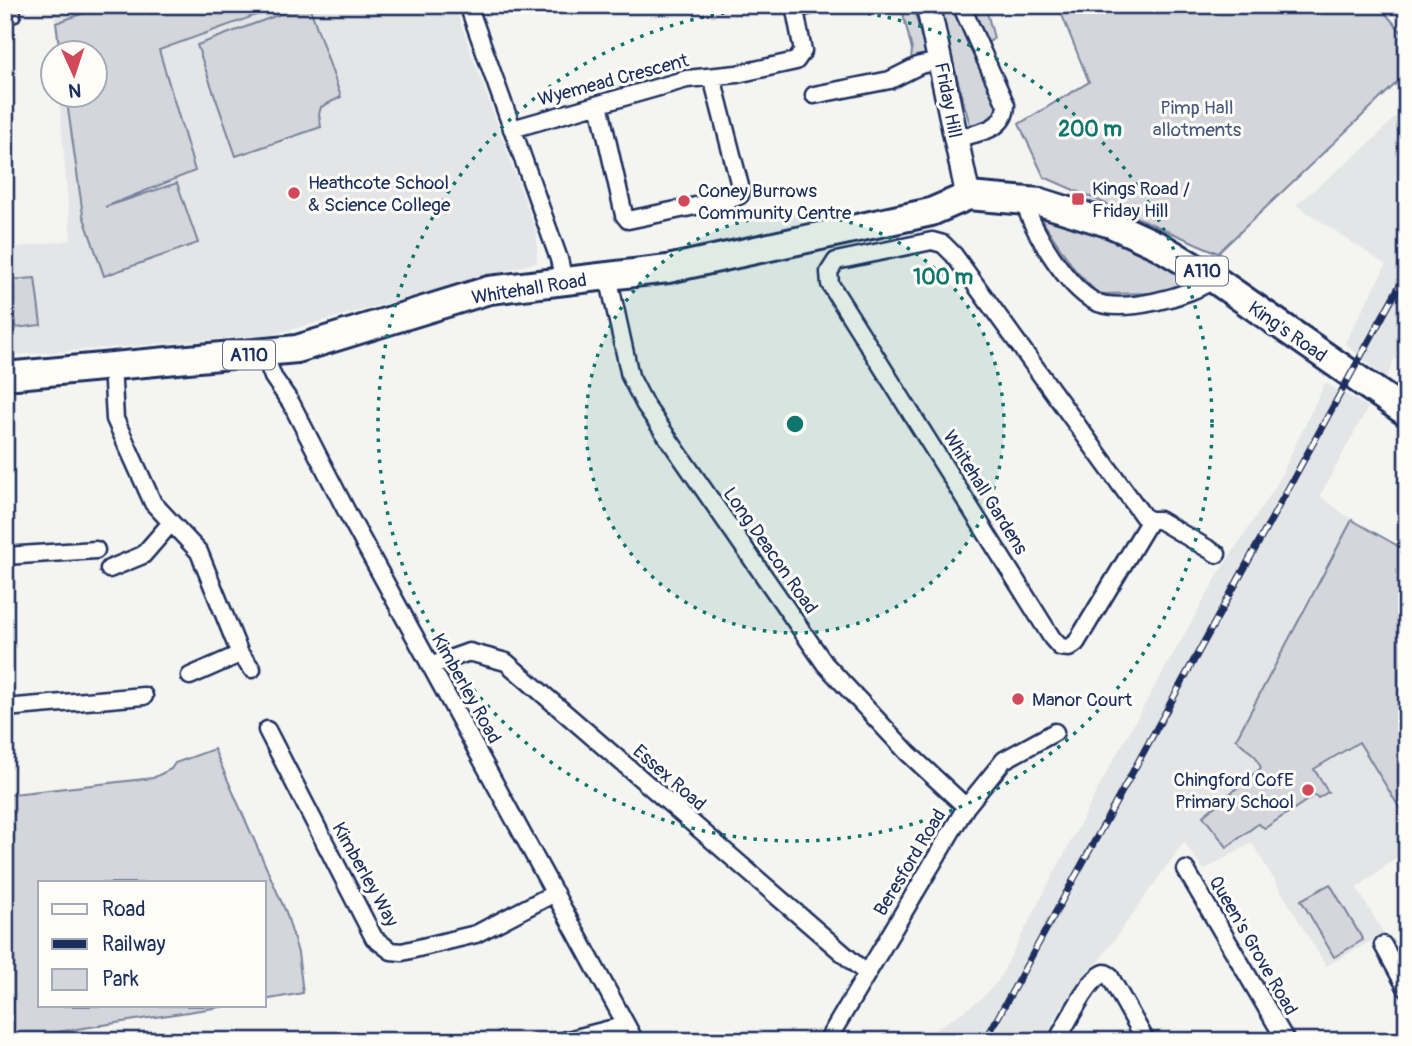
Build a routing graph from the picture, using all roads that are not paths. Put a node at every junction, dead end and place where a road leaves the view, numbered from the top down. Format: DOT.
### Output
graph roads {
  1 [pos="469,5"];
  2 [pos="812,5"];
  3 [pos="928,5"];
  4 [pos="961,5"];
  5 [pos="794,7"];
  6 [pos="941,61"];
  7 [pos="712,77"];
  8 [pos="814,95"];
  9 [pos="599,104"];
  10 [pos="512,129"];
  11 [pos="957,138"];
  12 [pos="968,196"];
  13 [pos="1024,200"];
  14 [pos="879,223"];
  15 [pos="883,251"];
  16 [pos="608,276"];
  17 [pos="1214,279"];
  18 [pos="564,281"];
  19 [pos="264,354"];
  20 [pos="112,365"];
  21 [pos="5,376"];
  22 [pos="1407,413"];
  23 [pos="1150,520"];
  24 [pos="170,524"];
  25 [pos="96,550"];
  26 [pos="1217,554"];
  27 [pos="5,556"];
  28 [pos="109,569"];
  29 [pos="240,654"];
  30 [pos="430,666"];
  31 [pos="251,669"];
  32 [pos="190,676"];
  33 [pos="144,696"];
  34 [pos="5,708"];
  35 [pos="267,730"];
  36 [pos="1055,732"];
  37 [pos="966,807"];
  38 [pos="1186,870"];
  39 [pos="555,892"];
  40 [pos="1382,945"];
  41 [pos="867,974"];
  42 [pos="1407,989"];
  43 [pos="626,1025"];
  44 [pos="564,1041"];
  45 [pos="635,1041"];
  46 [pos="827,1041"];
  47 [pos="1057,1041"];
  48 [pos="1146,1041"];
  49 [pos="1286,1041"];
  1 -- 10 [label="street"];
  2 -- 5 [label="street, Wyemead Crescent"];
  3 -- 6 [label="main road, Friday Hill"];
  4 -- 11 [label="street"];
  5 -- 7 [label="street, Wyemead Crescent"];
  6 -- 8 [label="street"];
  6 -- 11 [label="main road, Friday Hill"];
  7 -- 9 [label="street, Wyemead Crescent"];
  7 -- 9 [label="street"];
  9 -- 10 [label="street, Wyemead Crescent"];
  10 -- 18 [label="street"];
  11 -- 12 [label="main road, Friday Hill"];
  12 -- 13 [label="main road, King's Road / A110"];
  12 -- 14 [label="main road, Whitehall Road / A110"];
  13 -- 17 [label="main road, King's Road / A110"];
  13 -- 17 [label="street"];
  14 -- 15 [label="street"];
  14 -- 16 [label="main road, Whitehall Road / A110"];
  15 -- 23 [label="street, Whitehall Gardens"];
  15 -- 23 [label="street, Whitehall Gardens"];
  16 -- 18 [label="main road, Whitehall Road / A110"];
  16 -- 37 [label="street, Long Deacon Road"];
  17 -- 22 [label="main road, King's Road / A110"];
  18 -- 19 [label="main road, Whitehall Road / A110"];
  19 -- 20 [label="main road, Whitehall Road / A110"];
  19 -- 30 [label="street, Kimberley Road"];
  20 -- 21 [label="main road, Whitehall Road / A110"];
  20 -- 24 [label="street"];
  23 -- 26 [label="street"];
  24 -- 28 [label="street"];
  24 -- 29 [label="street"];
  25 -- 27 [label="street"];
  29 -- 31 [label="street"];
  29 -- 32 [label="street"];
  30 -- 39 [label="street, Kimberley Road"];
  30 -- 41 [label="street, Essex Road"];
  33 -- 34 [label="street"];
  35 -- 39 [label="street, Kimberley Way"];
  36 -- 37 [label="street, Beresford Road"];
  37 -- 41 [label="street, Beresford Road"];
  38 -- 49 [label="street, Queen's Grove Road"];
  39 -- 43 [label="street, Kimberley Road"];
  40 -- 42 [label="street"];
  41 -- 46 [label="street, Beresford Road"];
  43 -- 44 [label="street"];
  43 -- 45 [label="street, Kimberley Road"];
  47 -- 48 [label="street"];
}
